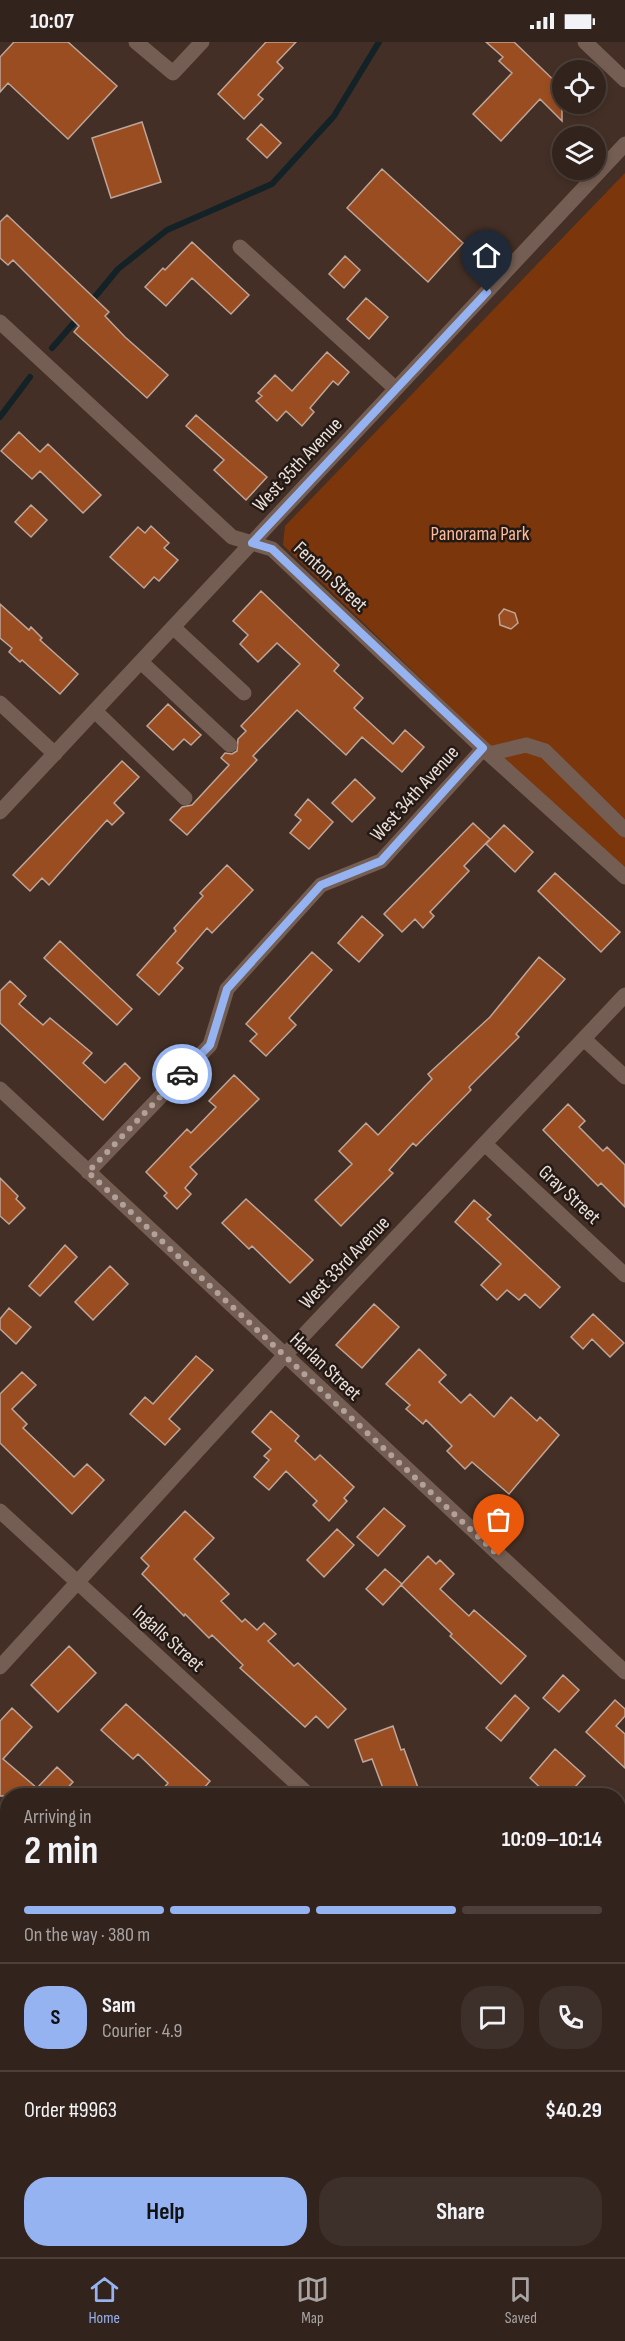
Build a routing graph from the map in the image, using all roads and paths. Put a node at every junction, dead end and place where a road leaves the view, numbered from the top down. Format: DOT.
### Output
graph roads {
  1 [pos="136,42"];
  2 [pos="202,42"];
  3 [pos="585,42"];
  4 [pos="625,80"];
  5 [pos="625,144"];
  6 [pos="240,247"];
  7 [pos="0,322"];
  8 [pos="396,389"];
  9 [pos="252,543"];
  10 [pos="173,627"];
  11 [pos="141,662"];
  12 [pos="244,693"];
  13 [pos="0,703"];
  14 [pos="95,711"];
  15 [pos="230,745"];
  16 [pos="486,751"];
  17 [pos="55,754"];
  18 [pos="185,798"];
  19 [pos="0,812"];
  20 [pos="625,830"];
  21 [pos="625,877"];
  22 [pos="625,995"];
  23 [pos="584,1039"];
  24 [pos="625,1077"];
  25 [pos="0,1089"];
  26 [pos="486,1144"];
  27 [pos="88,1172"];
  28 [pos="625,1275"];
  29 [pos="284,1356"];
  30 [pos="0,1511"];
  31 [pos="77,1583"];
  32 [pos="0,1667"];
  33 [pos="625,1672"];
  34 [pos="301,1788"];
  1 -- 2 [label="street"];
  3 -- 4 [label="street"];
  5 -- 8 [label="street, West 35th Avenue"];
  6 -- 8 [label="street"];
  7 -- 9 [label="street, Fenton Street"];
  8 -- 9 [label="street, West 35th Avenue"];
  9 -- 10 [label="street, West 35th Avenue"];
  9 -- 16 [label="street, Fenton Street"];
  10 -- 11 [label="street, West 35th Avenue"];
  10 -- 12 [label="street"];
  11 -- 14 [label="street, West 35th Avenue"];
  11 -- 15 [label="street"];
  13 -- 17 [label="street"];
  14 -- 17 [label="street, West 35th Avenue"];
  14 -- 18 [label="street"];
  16 -- 20 [label="street"];
  16 -- 21 [label="street, Fenton Street"];
  16 -- 27 [label="street, West 34th Avenue"];
  17 -- 19 [label="street, West 35th Avenue"];
  22 -- 23 [label="street, West 33rd Avenue"];
  23 -- 24 [label="street"];
  23 -- 26 [label="street, West 33rd Avenue"];
  25 -- 27 [label="street, Harlan Street"];
  26 -- 28 [label="street, Gray Street"];
  26 -- 29 [label="street, West 33rd Avenue"];
  27 -- 29 [label="street, Harlan Street"];
  29 -- 31 [label="street, West 33rd Avenue"];
  29 -- 33 [label="street, Harlan Street"];
  30 -- 31 [label="street, Ingalls Street"];
  31 -- 32 [label="street, West 33rd Avenue"];
  31 -- 34 [label="street, Ingalls Street"];
}
